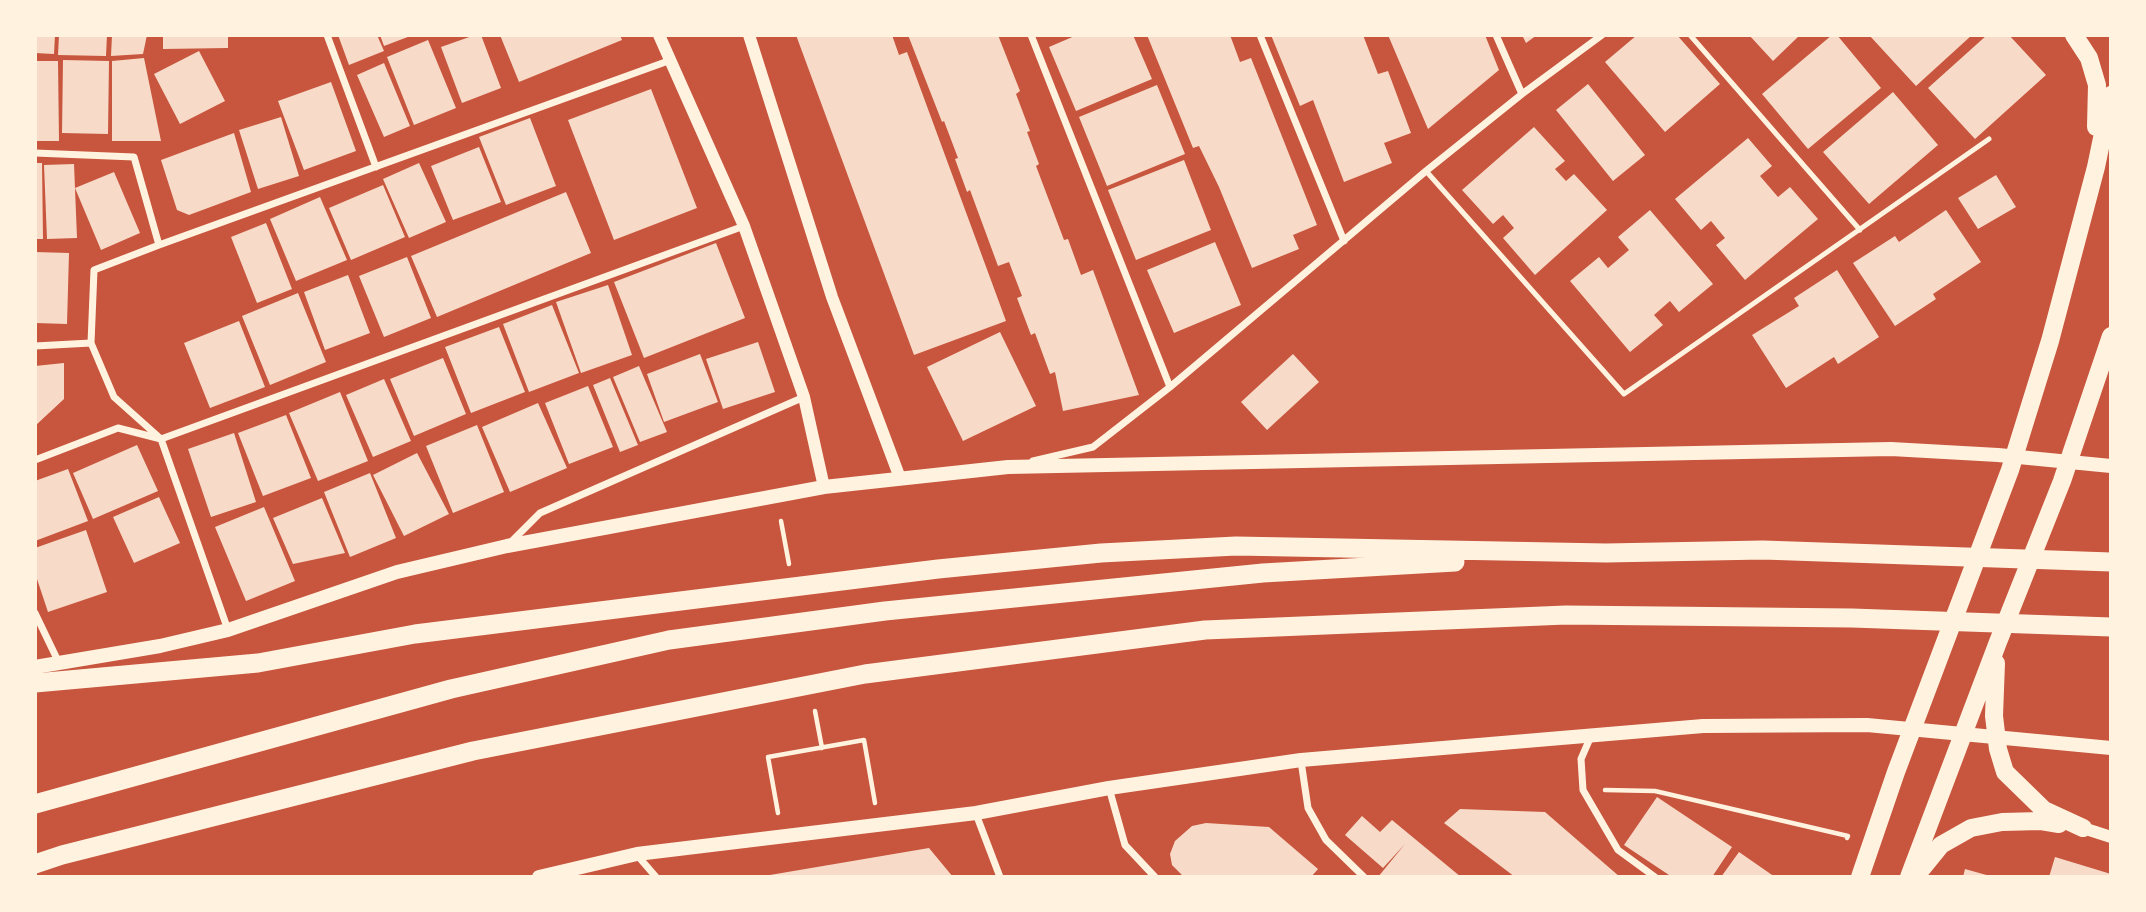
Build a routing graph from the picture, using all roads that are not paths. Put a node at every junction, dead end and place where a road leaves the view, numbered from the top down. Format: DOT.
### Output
graph roads {
  1 [pos="327,35"];
  2 [pos="659,35"];
  3 [pos="749,35"];
  4 [pos="1031,35"];
  5 [pos="1260,35"];
  6 [pos="1496,35"];
  7 [pos="1602,35"];
  8 [pos="1690,35"];
  9 [pos="2074,35"];
  10 [pos="671,60"];
  11 [pos="1522,94"];
  12 [pos="2111,95"];
  13 [pos="1989,139"];
  14 [pos="35,153"];
  15 [pos="376,167"];
  16 [pos="2096,167"];
  17 [pos="1426,171"];
  18 [pos="744,226"];
  19 [pos="1860,230"];
  20 [pos="1344,241"];
  21 [pos="159,245"];
  22 [pos="2111,336"];
  23 [pos="91,343"];
  24 [pos="35,346"];
  25 [pos="1170,387"];
  26 [pos="804,397"];
  27 [pos="161,439"];
  28 [pos="35,460"];
  29 [pos="2111,466"];
  30 [pos="1008,467"];
  31 [pos="900,478"];
  32 [pos="824,487"];
  33 [pos="507,546"];
  34 [pos="1606,553"];
  35 [pos="2111,562"];
  36 [pos="35,613"];
  37 [pos="2111,627"];
  38 [pos="228,630"];
  39 [pos="1998,642"];
  40 [pos="59,663"];
  41 [pos="35,667"];
  42 [pos="35,683"];
  43 [pos="1964,734"];
  44 [pos="1591,735"];
  45 [pos="2111,748"];
  46 [pos="1301,760"];
  47 [pos="1109,789"];
  48 [pos="35,804"];
  49 [pos="976,813"];
  50 [pos="2083,828"];
  51 [pos="2111,837"];
  52 [pos="637,854"];
  53 [pos="35,864"];
  54 [pos="538,877"];
  55 [pos="656,877"];
  56 [pos="1000,877"];
  57 [pos="1155,877"];
  58 [pos="1364,877"];
  59 [pos="1655,877"];
  60 [pos="1860,877"];
  61 [pos="1909,877"];
  62 [pos="1915,877"];
  1 -- 15 [label="street"];
  2 -- 10 [label="street"];
  3 -- 31 [label="street"];
  4 -- 25 [label="street"];
  5 -- 20 [label="street"];
  6 -- 11 [label="street"];
  7 -- 11 [label="street"];
  8 -- 19 [label="lane"];
  9 -- 16 [label="main road"];
  10 -- 15 [label="street"];
  10 -- 18 [label="street"];
  11 -- 17 [label="street"];
  12 -- 16 [label="main road"];
  13 -- 19 [label="lane"];
  14 -- 21 [label="street"];
  15 -- 21 [label="street"];
  16 -- 60 [label="main road"];
  17 -- 19 [label="lane"];
  17 -- 20 [label="street"];
  18 -- 26 [label="street"];
  18 -- 27 [label="street"];
  20 -- 25 [label="street"];
  21 -- 23 [label="street"];
  22 -- 39 [label="main road"];
  23 -- 24 [label="street"];
  23 -- 27 [label="street"];
  25 -- 30 [label="street"];
  26 -- 32 [label="street"];
  26 -- 33 [label="street"];
  27 -- 28 [label="street"];
  27 -- 38 [label="street"];
  29 -- 30 [label="main road"];
  30 -- 31 [label="main road"];
  31 -- 32 [label="main road"];
  32 -- 33 [label="main road"];
  33 -- 38 [label="main road"];
  34 -- 35 [label="highway"];
  34 -- 42 [label="highway"];
  34 -- 48 [label="highway"];
  36 -- 40 [label="street"];
  37 -- 53 [label="highway"];
  38 -- 40 [label="main road"];
  39 -- 43 [label="main road"];
  39 -- 50 [label="main road"];
  40 -- 41 [label="main road"];
  43 -- 44 [label="main road"];
  43 -- 45 [label="main road"];
  43 -- 61 [label="main road"];
  44 -- 46 [label="main road"];
  44 -- 59 [label="street"];
  46 -- 47 [label="main road"];
  46 -- 58 [label="street"];
  47 -- 49 [label="main road"];
  47 -- 57 [label="street"];
  49 -- 52 [label="main road"];
  49 -- 56 [label="street"];
  50 -- 51 [label="street"];
  50 -- 62 [label="main road"];
  52 -- 54 [label="main road"];
  52 -- 55 [label="street"];
}
